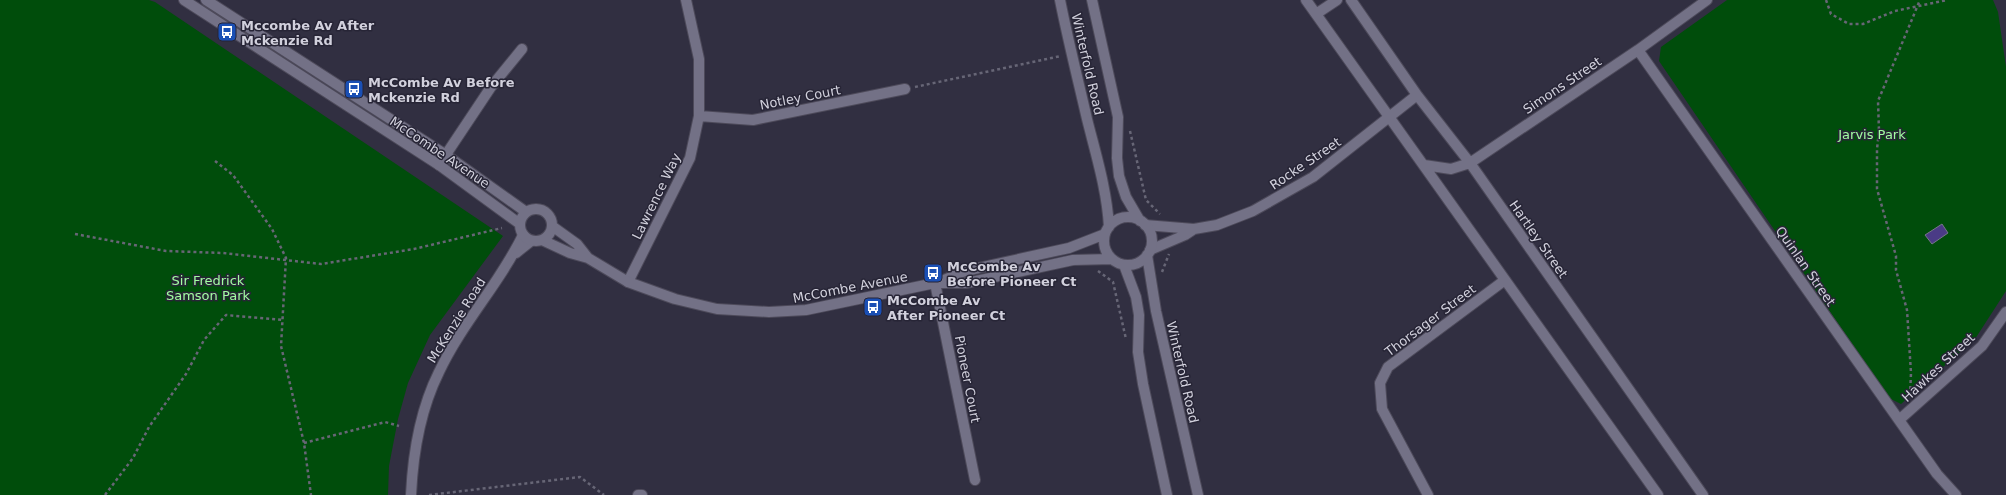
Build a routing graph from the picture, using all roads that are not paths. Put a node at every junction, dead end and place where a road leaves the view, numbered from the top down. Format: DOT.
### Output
graph roads {
  1 [pos="184,0"];
  2 [pos="206,0"];
  3 [pos="686,0"];
  4 [pos="1060,0"];
  5 [pos="1092,0"];
  6 [pos="1306,0"];
  7 [pos="1337,0"];
  8 [pos="1351,0"];
  9 [pos="1707,0"];
  10 [pos="1316,14"];
  11 [pos="522,49"];
  12 [pos="1638,50"];
  13 [pos="905,90"];
  14 [pos="1417,95"];
  15 [pos="699,116"];
  16 [pos="1390,117"];
  17 [pos="446,155"];
  18 [pos="1470,163"];
  19 [pos="439,165"];
  20 [pos="1424,165"];
  21 [pos="526,212"];
  22 [pos="1142,223"];
  23 [pos="520,224"];
  24 [pos="552,226"];
  25 [pos="1194,229"];
  26 [pos="1107,230"];
  27 [pos="527,238"];
  28 [pos="542,240"];
  29 [pos="1148,252"];
  30 [pos="588,258"];
  31 [pos="1112,259"];
  32 [pos="1124,265"];
  33 [pos="1505,280"];
  34 [pos="628,282"];
  35 [pos="936,283"];
  36 [pos="2006,312"];
  37 [pos="1899,420"];
  38 [pos="975,480"];
  39 [pos="411,495"];
  40 [pos="638,495"];
  41 [pos="642,495"];
  42 [pos="1167,495"];
  43 [pos="1198,495"];
  44 [pos="1428,495"];
  45 [pos="1658,495"];
  46 [pos="1703,495"];
  47 [pos="1956,495"];
  1 -- 19 [label="street, McCombe Avenue"];
  2 -- 17 [label="street, McCombe Avenue"];
  3 -- 15 [label="street, Lawrence Way"];
  4 -- 26 [label="street, Winterfold Road"];
  5 -- 22 [label="street, Winterfold Road"];
  6 -- 10 [label="street"];
  7 -- 10 [label="street"];
  8 -- 14 [label="street, Hartley Street"];
  9 -- 12 [label="street, Simons Street"];
  10 -- 16 [label="street"];
  11 -- 17 [label="street"];
  12 -- 18 [label="street, Simons Street"];
  12 -- 37 [label="street, Quinlan Street"];
  13 -- 15 [label="street, Notley Court"];
  14 -- 16 [label="street, Rocke Street"];
  14 -- 18 [label="street, Hartley Street"];
  15 -- 34 [label="street, Lawrence Way"];
  16 -- 20 [label="street"];
  16 -- 25 [label="street, Rocke Street"];
  17 -- 19 [label="street"];
  17 -- 21 [label="street, McCombe Avenue"];
  18 -- 20 [label="street, Simons Street"];
  18 -- 46 [label="street, Hartley Street"];
  19 -- 23 [label="street, McCombe Avenue"];
  20 -- 33 [label="street"];
  21 -- 23 [label="street"];
  21 -- 24 [label="street, McCombe Avenue"];
  22 -- 25 [label="street, Rocke Street"];
  22 -- 26 [label="street"];
  22 -- 29 [label="street"];
  23 -- 27 [label="street"];
  24 -- 28 [label="street"];
  24 -- 30 [label="street, McCombe Avenue"];
  25 -- 29 [label="street, Rocke Street"];
  26 -- 31 [label="street"];
  26 -- 35 [label="street, McCombe Avenue"];
  27 -- 28 [label="street"];
  27 -- 39 [label="street, McKenzie Road"];
  28 -- 30 [label="street, McCombe Avenue"];
  29 -- 32 [label="street"];
  29 -- 43 [label="street, Winterfold Road"];
  30 -- 34 [label="street, McCombe Avenue"];
  31 -- 32 [label="street"];
  31 -- 35 [label="street, McCombe Avenue"];
  32 -- 42 [label="street"];
  33 -- 44 [label="street, Thorsager Street"];
  33 -- 45 [label="street"];
  34 -- 35 [label="street, McCombe Avenue"];
  35 -- 38 [label="street, Pioneer Court"];
  36 -- 37 [label="street, Hawkes Street"];
  37 -- 47 [label="street, Quinlan Street"];
  40 -- 41 [label="street"];
}
